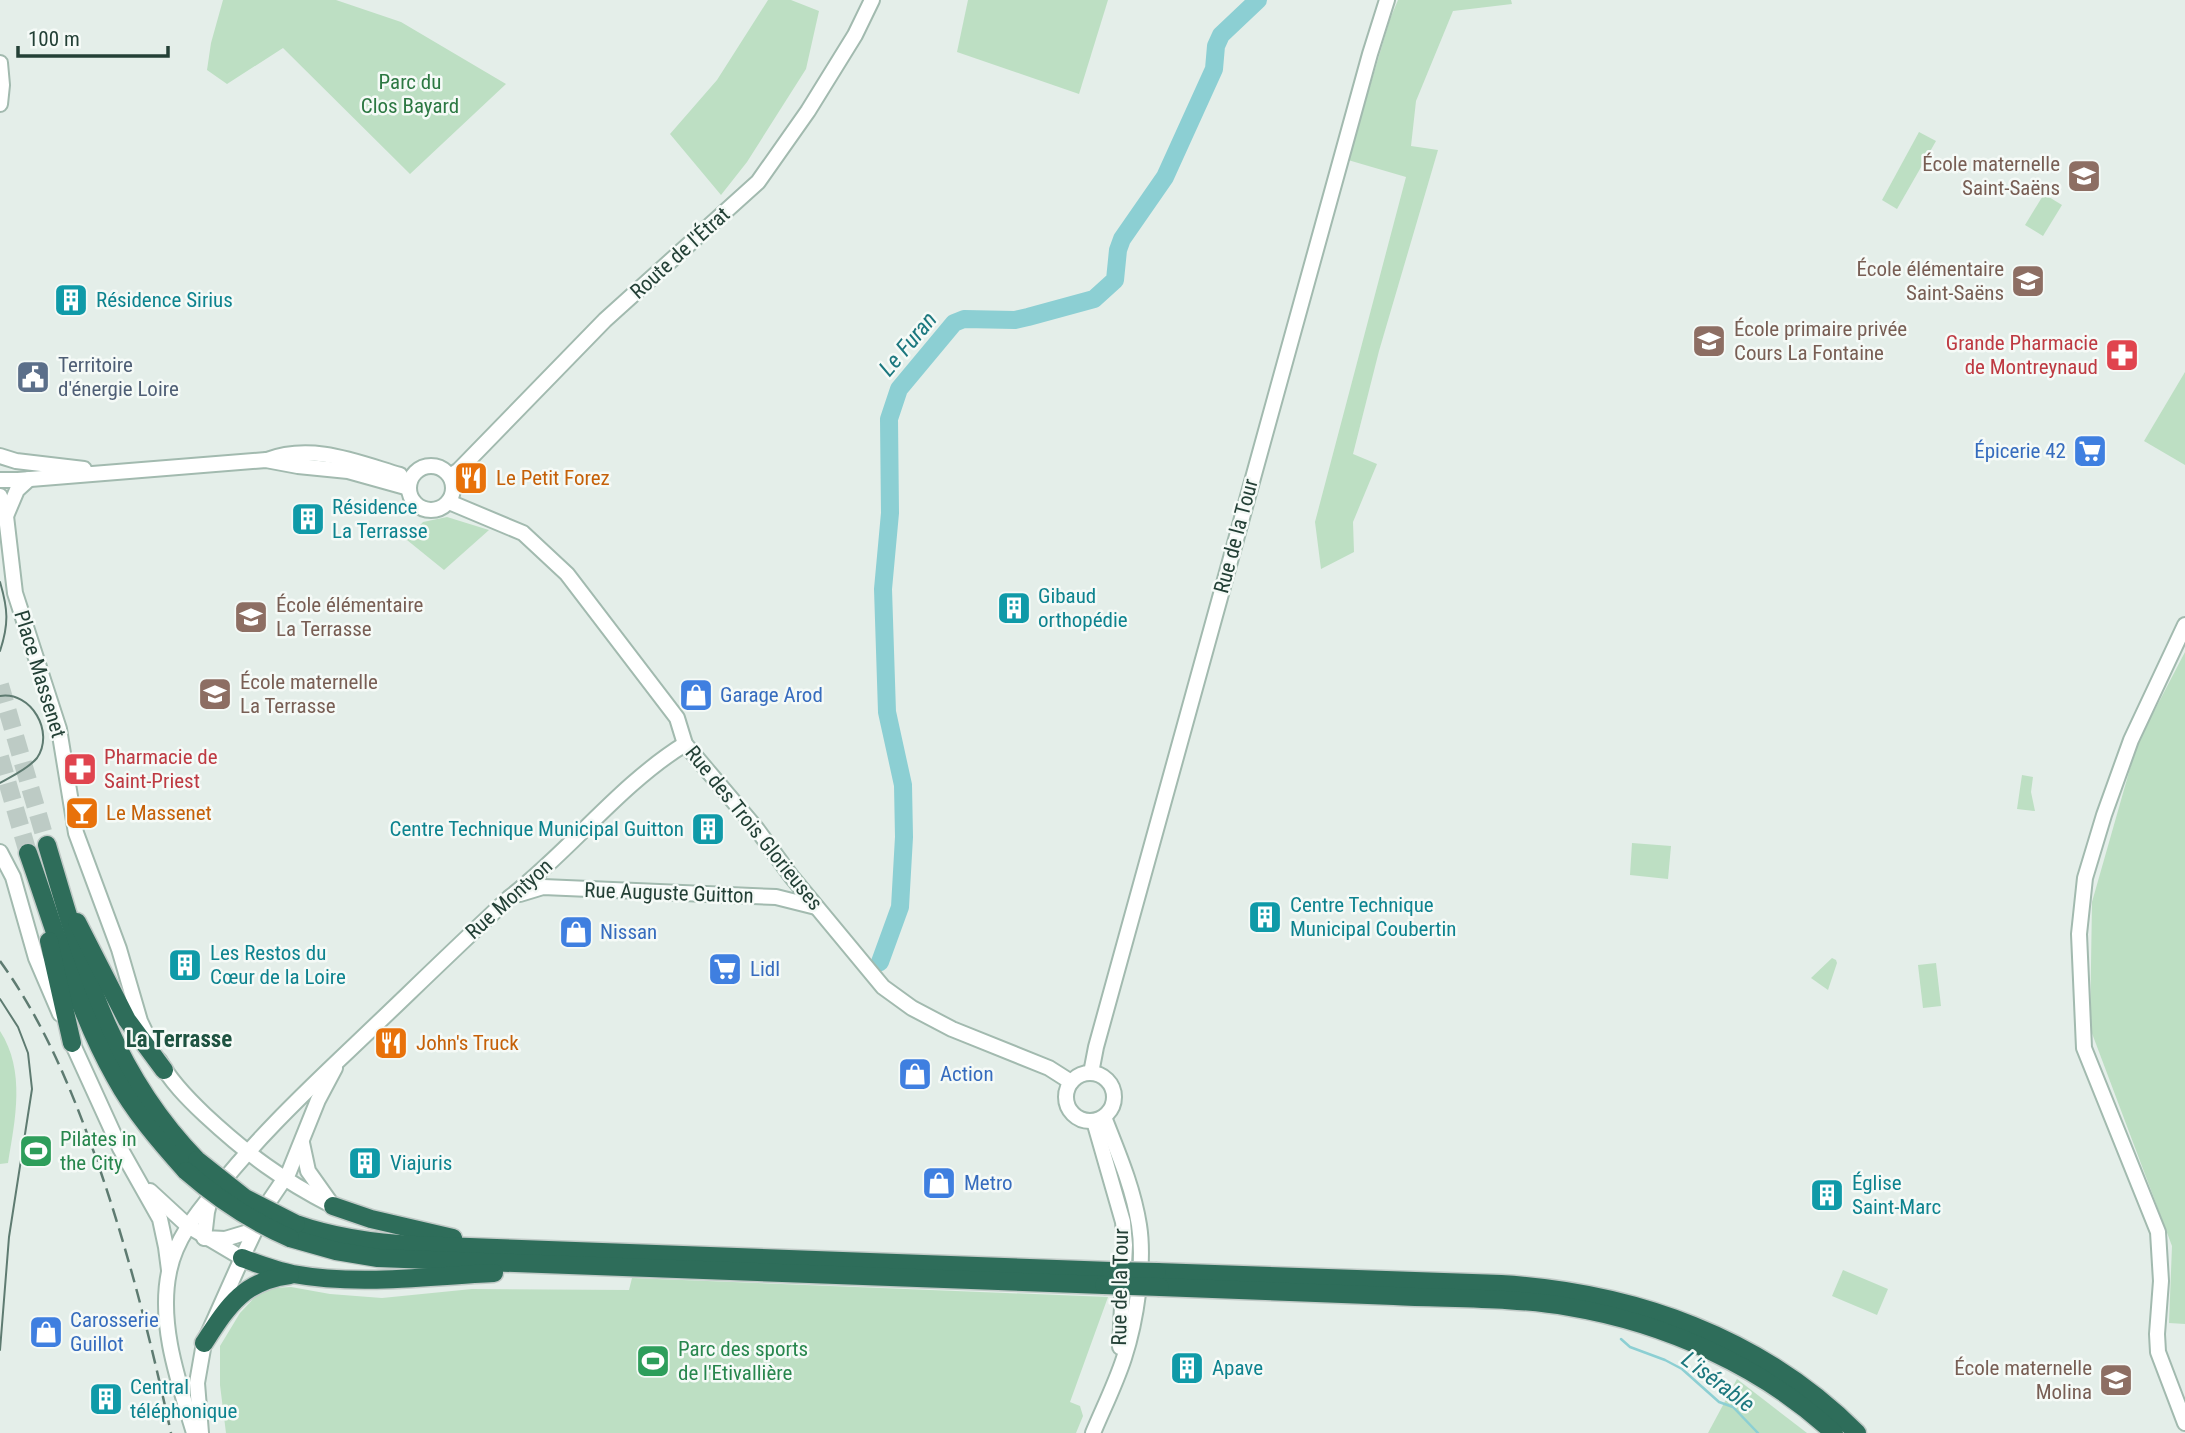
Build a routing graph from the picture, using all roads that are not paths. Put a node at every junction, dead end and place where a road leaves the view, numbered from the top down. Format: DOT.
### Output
graph roads {
  1 [pos="872,0"];
  2 [pos="1388,0"];
  3 [pos="0,63"];
  4 [pos="0,104"];
  5 [pos="0,457"];
  6 [pos="0,470"];
  7 [pos="109,472"];
  8 [pos="450,476"];
  9 [pos="29,479"];
  10 [pos="0,480"];
  11 [pos="410,483"];
  12 [pos="0,496"];
  13 [pos="449,502"];
  14 [pos="6,516"];
  15 [pos="2185,625"];
  16 [pos="685,744"];
  17 [pos="47,845"];
  18 [pos="0,852"];
  19 [pos="554,860"];
  20 [pos="791,876"];
  21 [pos="60,888"];
  22 [pos="561,888"];
  23 [pos="776,897"];
  24 [pos="509,898"];
  25 [pos="817,907"];
  26 [pos="72,1043"];
  27 [pos="339,1061"];
  28 [pos="164,1070"];
  29 [pos="1091,1073"];
  30 [pos="1071,1082"];
  31 [pos="1099,1119"];
  32 [pos="302,1143"];
  33 [pos="247,1153"];
  34 [pos="261,1164"];
  35 [pos="191,1166"];
  36 [pos="135,1174"];
  37 [pos="284,1180"];
  38 [pos="212,1195"];
  39 [pos="268,1203"];
  40 [pos="334,1206"];
  41 [pos="188,1226"];
  42 [pos="255,1230"];
  43 [pos="293,1231"];
  44 [pos="204,1238"];
  45 [pos="472,1247"];
  46 [pos="242,1258"];
  47 [pos="535,1265"];
  48 [pos="169,1271"];
  49 [pos="294,1274"];
  50 [pos="1108,1278"];
  51 [pos="1159,1280"];
  52 [pos="204,1343"];
  53 [pos="2185,1423"];
  54 [pos="194,1433"];
  55 [pos="201,1433"];
  56 [pos="1093,1433"];
  57 [pos="1833,1433"];
  58 [pos="1857,1433"];
  1 -- 8 [label="street, Route de l'Étrat"];
  2 -- 29 [label="street, Rue de la Tour"];
  3 -- 4 [label="street"];
  5 -- 7 [label="street"];
  6 -- 7 [label="street"];
  7 -- 9 [label="street"];
  7 -- 11 [label="street"];
  8 -- 11 [label="street"];
  8 -- 13 [label="street"];
  9 -- 10 [label="street"];
  9 -- 14 [label="street"];
  11 -- 13 [label="street"];
  12 -- 14 [label="street, Place Massenet"];
  13 -- 16 [label="street, Rue des Trois Glorieuses"];
  14 -- 28 [label="street, Place Massenet"];
  15 -- 53 [label="street"];
  16 -- 19 [label="street, Rue Montyon"];
  16 -- 20 [label="street, Rue des Trois Glorieuses"];
  17 -- 21 [label="highway"];
  18 -- 26 [label="street"];
  19 -- 22 [label="street, Rue Auguste Guitton"];
  19 -- 24 [label="street, Rue Montyon"];
  20 -- 23 [label="street"];
  20 -- 25 [label="street, Rue des Trois Glorieuses"];
  21 -- 28 [label="highway"];
  21 -- 35 [label="highway"];
  22 -- 23 [label="street, Rue Auguste Guitton"];
  22 -- 24 [label="street, Rue Auguste Guitton"];
  23 -- 25 [label="street, Rue Auguste Guitton"];
  24 -- 27 [label="street, Rue Montyon"];
  25 -- 30 [label="street, Rue des Trois Glorieuses"];
  26 -- 35 [label="highway"];
  26 -- 36 [label="street"];
  27 -- 32 [label="street, Rue Montyon"];
  27 -- 33 [label="street, Rue Montyon"];
  28 -- 33 [label="street, Place Massenet"];
  29 -- 30 [label="street"];
  29 -- 31 [label="street"];
  30 -- 31 [label="street"];
  31 -- 56 [label="street, Rue de la Tour"];
  32 -- 37 [label="street, Rue Montyon"];
  32 -- 40 [label="street"];
  33 -- 34 [label="street, Place Massenet"];
  33 -- 38 [label="street, Rue Montyon"];
  34 -- 37 [label="street, Place Massenet"];
  34 -- 39 [label="street"];
  35 -- 43 [label="highway, bridge"];
  36 -- 41 [label="street"];
  36 -- 48 [label="street"];
  37 -- 39 [label="street, Rue Montyon"];
  37 -- 40 [label="street, Place Massenet"];
  38 -- 41 [label="street, Rue Montyon"];
  38 -- 44 [label="street"];
  39 -- 42 [label="street, Rue Montyon"];
  40 -- 45 [label="highway"];
  41 -- 44 [label="street"];
  41 -- 48 [label="street, Rue Montyon"];
  42 -- 44 [label="street"];
  42 -- 46 [label="street, Rue Montyon"];
  43 -- 45 [label="highway"];
  43 -- 47 [label="highway"];
  44 -- 46 [label="street"];
  45 -- 50 [label="highway"];
  46 -- 49 [label="highway"];
  46 -- 52 [label="street, Rue Montyon"];
  47 -- 49 [label="highway"];
  47 -- 50 [label="highway"];
  48 -- 54 [label="street"];
  49 -- 52 [label="highway"];
  50 -- 51 [label="highway, bridge"];
  51 -- 57 [label="highway"];
  51 -- 58 [label="highway"];
  52 -- 55 [label="street, Rue Montyon"];
}
